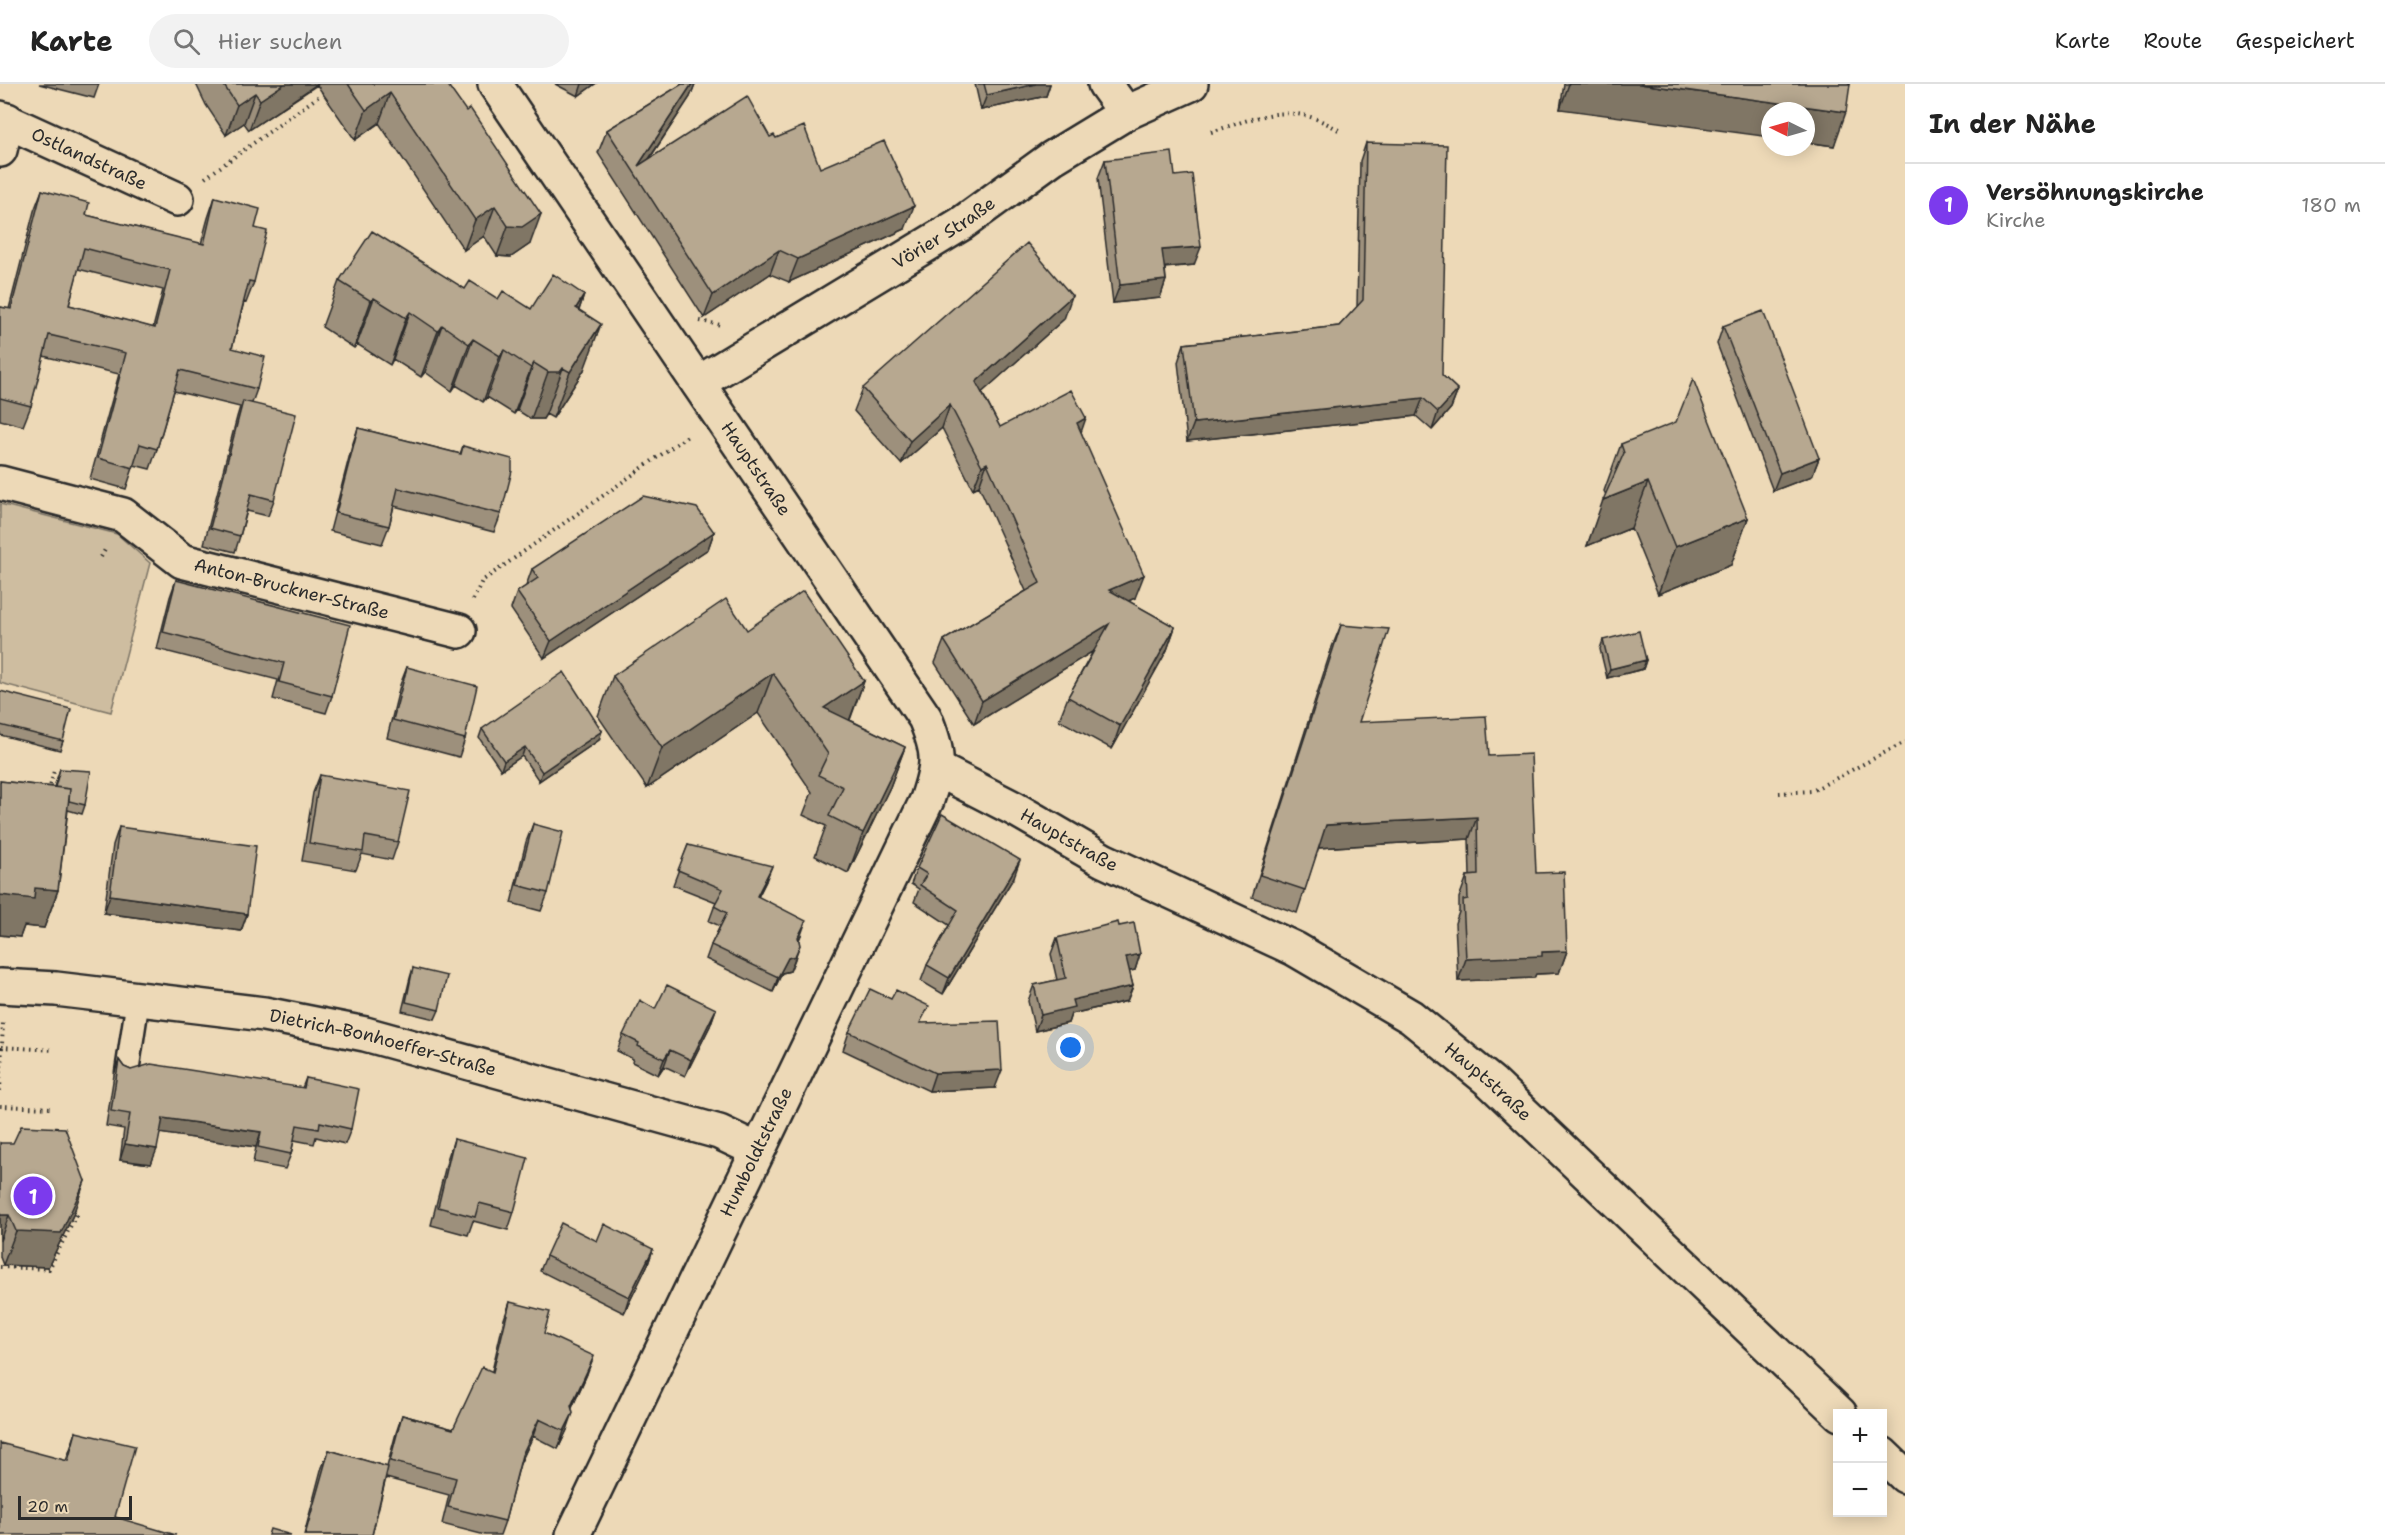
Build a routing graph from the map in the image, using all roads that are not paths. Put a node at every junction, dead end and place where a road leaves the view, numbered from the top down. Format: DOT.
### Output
graph roads {
  1 [pos="495,84"];
  2 [pos="1104,84"];
  3 [pos="1191,84"];
  4 [pos="1126,113"];
  5 [pos="2,130"];
  6 [pos="177,199"];
  7 [pos="698,383"];
  8 [pos="0,483"];
  9 [pos="459,630"];
  10 [pos="937,769"];
  11 [pos="2,986"];
  12 [pos="138,999"];
  13 [pos="128,1072"];
  14 [pos="757,1150"];
  15 [pos="1836,1409"];
  16 [pos="1887,1459"];
  17 [pos="1905,1476"];
  18 [pos="573,1535"];
  1 -- 7 [label="street, Hauptstraße"];
  2 -- 4 [label="street"];
  3 -- 4 [label="street, Vörier Straße"];
  4 -- 7 [label="street, Vörier Straße"];
  5 -- 6 [label="street, Ostlandstraße"];
  7 -- 10 [label="street, Hauptstraße"];
  8 -- 9 [label="street, Anton-Bruckner-Straße"];
  10 -- 14 [label="street, Humboldtstraße"];
  10 -- 15 [label="street, Hauptstraße"];
  11 -- 12 [label="street, Dietrich-Bonhoeffer-Straße"];
  12 -- 13 [label="lane"];
  12 -- 14 [label="street, Dietrich-Bonhoeffer-Straße"];
  14 -- 18 [label="street, Humboldtstraße"];
  16 -- 17 [label="street"];
}
